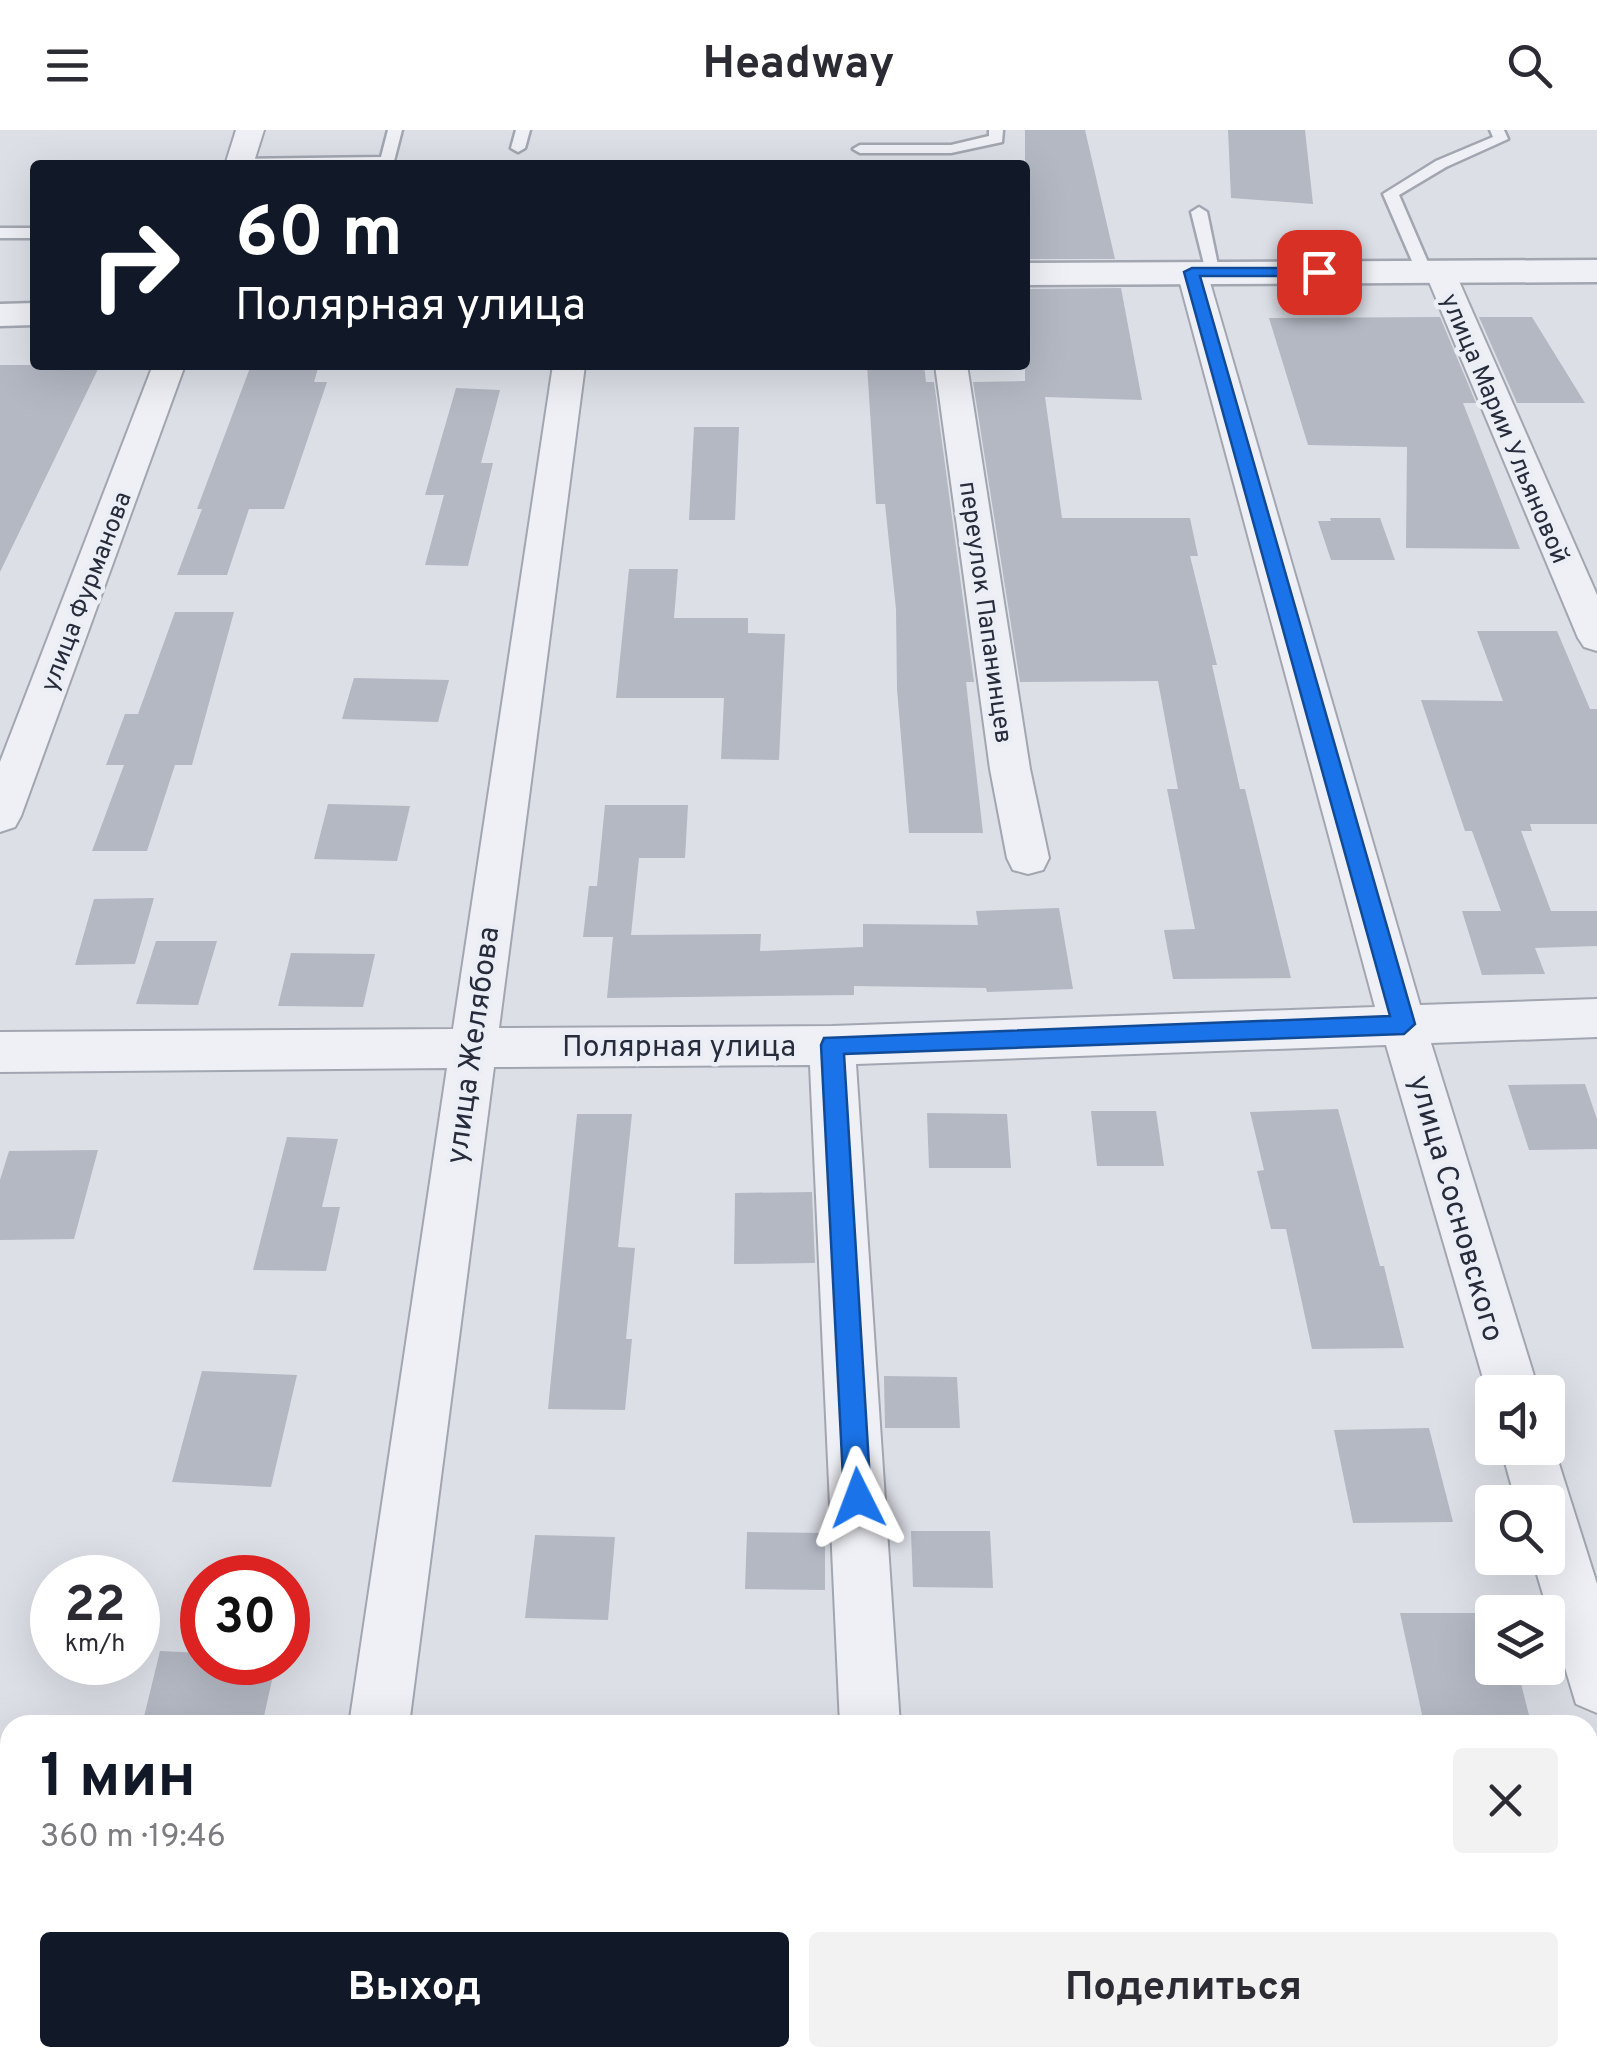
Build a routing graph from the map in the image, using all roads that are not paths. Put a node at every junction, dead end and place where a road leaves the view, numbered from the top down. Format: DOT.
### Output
graph roads {
  1 [pos="250,130"];
  2 [pos="395,130"];
  3 [pos="523,130"];
  4 [pos="859,130"];
  5 [pos="996,130"];
  6 [pos="1497,130"];
  7 [pos="518,148"];
  8 [pos="861,157"];
  9 [pos="240,160"];
  10 [pos="386,160"];
  11 [pos="1198,212"];
  12 [pos="0,233"];
  13 [pos="30,234"];
  14 [pos="1597,271"];
  15 [pos="1203,272"];
  16 [pos="1432,272"];
  17 [pos="1030,274"];
  18 [pos="30,314"];
  19 [pos="0,315"];
  20 [pos="167,370"];
  21 [pos="568,370"];
  22 [pos="952,370"];
  23 [pos="1597,638"];
  24 [pos="0,816"];
  25 [pos="1028,858"];
  26 [pos="1597,1018"];
  27 [pos="1404,1024"];
  28 [pos="832,1045"];
  29 [pos="472,1048"];
  30 [pos="0,1052"];
  31 [pos="1507,1375"];
  32 [pos="1565,1573"];
  33 [pos="1597,1683"];
  34 [pos="380,1715"];
  35 [pos="869,1715"];
  1 -- 9 [label="street"];
  2 -- 10 [label="lane"];
  3 -- 7 [label="lane"];
  4 -- 8 [label="lane"];
  5 -- 8 [label="lane"];
  6 -- 16 [label="lane"];
  11 -- 15 [label="lane"];
  12 -- 13 [label="lane"];
  14 -- 16 [label="street"];
  15 -- 16 [label="street"];
  15 -- 17 [label="street"];
  15 -- 27 [label="street, улица Сосновского"];
  16 -- 23 [label="street, улица Марии Ульяновой"];
  18 -- 19 [label="street"];
  20 -- 24 [label="street, улица Фурманова"];
  21 -- 29 [label="street, улица Желябова"];
  22 -- 25 [label="street, переулок Папанинцев"];
  26 -- 27 [label="street, Полярная улица"];
  27 -- 28 [label="street, Полярная улица"];
  27 -- 31 [label="street, улица Сосновского"];
  28 -- 29 [label="street, Полярная улица"];
  28 -- 35 [label="street"];
  29 -- 30 [label="street, Полярная улица"];
  29 -- 34 [label="street, улица Желябова"];
  32 -- 33 [label="street"];
}
